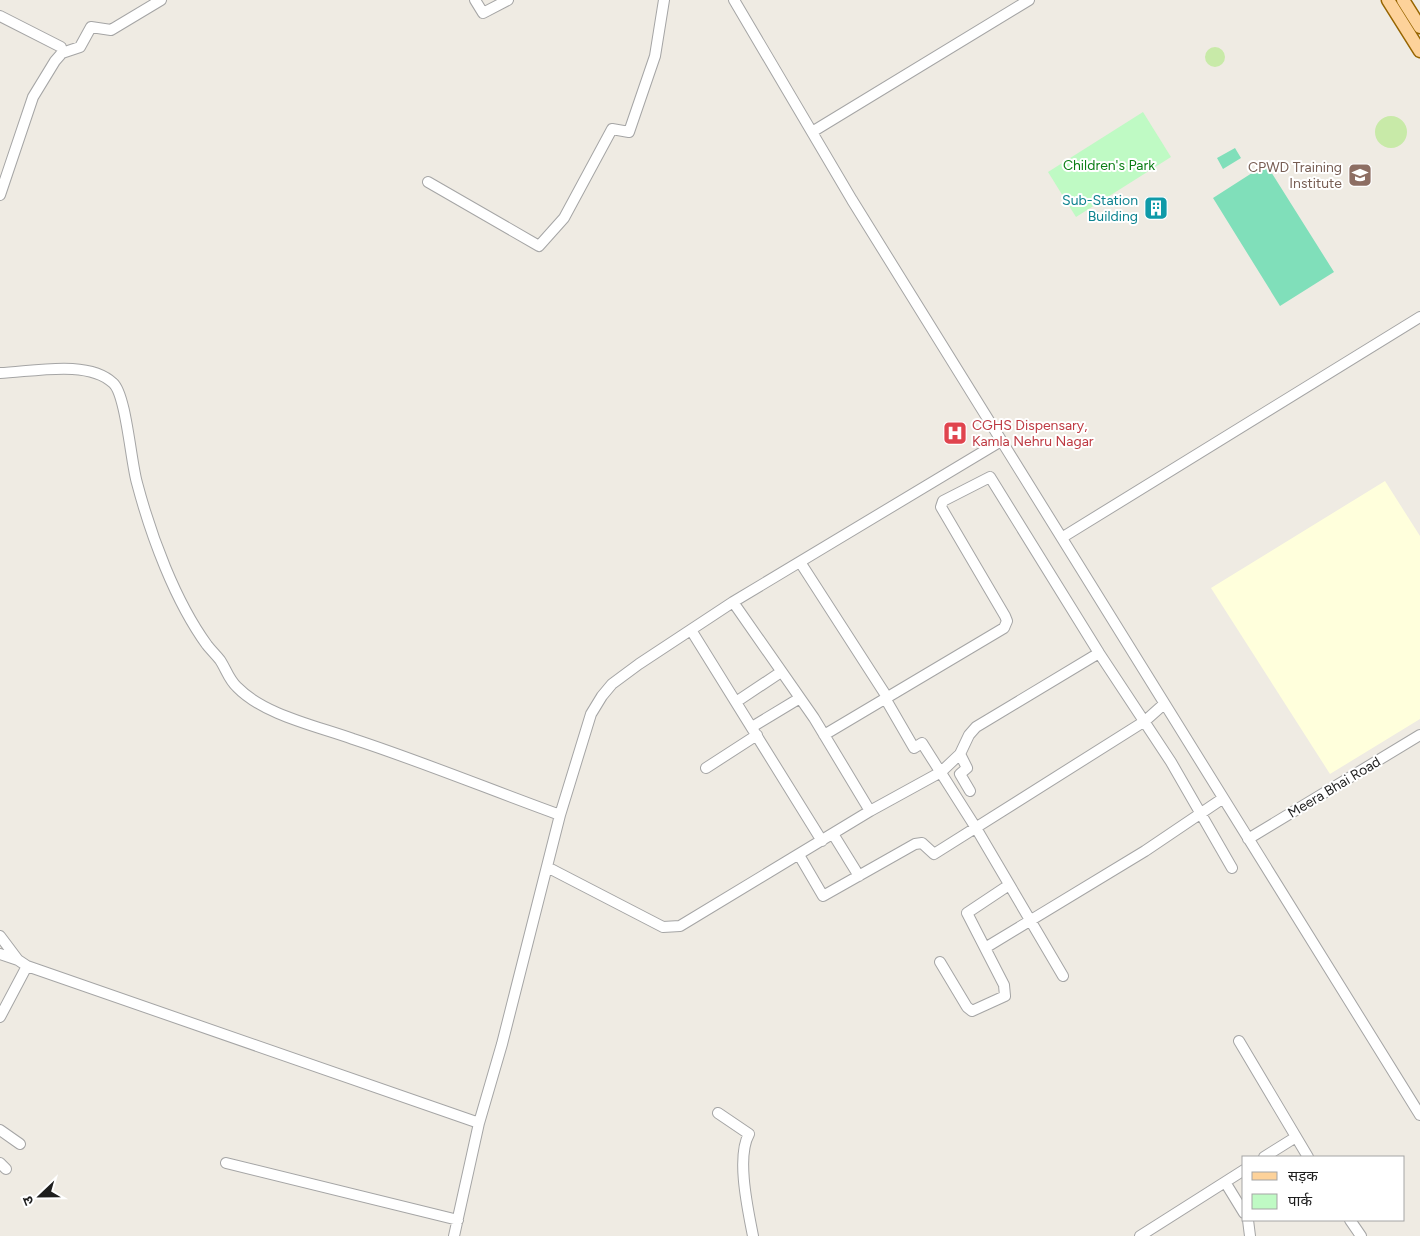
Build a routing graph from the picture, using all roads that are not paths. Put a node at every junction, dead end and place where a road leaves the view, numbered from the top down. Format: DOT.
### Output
graph roads {
  1 [pos="161,0"];
  2 [pos="475,0"];
  3 [pos="508,0"];
  4 [pos="664,0"];
  5 [pos="734,0"];
  6 [pos="1029,0"];
  7 [pos="1398,2"];
  8 [pos="0,16"];
  9 [pos="1420,27"];
  10 [pos="1420,51"];
  11 [pos="62,54"];
  12 [pos="812,132"];
  13 [pos="428,182"];
  14 [pos="0,195"];
  15 [pos="1420,317"];
  16 [pos="0,373"];
  17 [pos="1001,441"];
  18 [pos="1063,537"];
  19 [pos="800,562"];
  20 [pos="733,602"];
  21 [pos="691,630"];
  22 [pos="1098,653"];
  23 [pos="781,672"];
  24 [pos="800,698"];
  25 [pos="886,698"];
  26 [pos="736,702"];
  27 [pos="1164,704"];
  28 [pos="1145,721"];
  29 [pos="754,731"];
  30 [pos="824,735"];
  31 [pos="1420,735"];
  32 [pos="960,754"];
  33 [pos="706,768"];
  34 [pos="941,772"];
  35 [pos="970,791"];
  36 [pos="1222,799"];
  37 [pos="870,811"];
  38 [pos="1202,814"];
  39 [pos="560,815"];
  40 [pos="976,828"];
  41 [pos="833,834"];
  42 [pos="1248,839"];
  43 [pos="822,841"];
  44 [pos="799,855"];
  45 [pos="547,867"];
  46 [pos="1232,868"];
  47 [pos="859,876"];
  48 [pos="1008,885"];
  49 [pos="1030,920"];
  50 [pos="0,936"];
  51 [pos="985,948"];
  52 [pos="0,954"];
  53 [pos="18,960"];
  54 [pos="940,962"];
  55 [pos="27,966"];
  56 [pos="1064,976"];
  57 [pos="0,1017"];
  58 [pos="1239,1041"];
  59 [pos="718,1113"];
  60 [pos="1420,1115"];
  61 [pos="479,1122"];
  62 [pos="0,1130"];
  63 [pos="1296,1137"];
  64 [pos="20,1144"];
  65 [pos="1266,1156"];
  66 [pos="1307,1156"];
  67 [pos="226,1164"];
  68 [pos="1242,1171"];
  69 [pos="1225,1182"];
  70 [pos="1242,1210"];
  71 [pos="458,1220"];
  72 [pos="1248,1221"];
  73 [pos="1351,1221"];
  74 [pos="454,1236"];
  75 [pos="753,1236"];
  76 [pos="1140,1236"];
  77 [pos="1250,1236"];
  78 [pos="1361,1236"];
  1 -- 11 [label="street"];
  2 -- 3 [label="street"];
  4 -- 13 [label="street"];
  5 -- 12 [label="street"];
  6 -- 12 [label="street"];
  7 -- 9 [label="main road"];
  7 -- 10 [label="main road"];
  8 -- 11 [label="street"];
  11 -- 14 [label="street"];
  12 -- 17 [label="street"];
  15 -- 18 [label="street"];
  16 -- 39 [label="street"];
  17 -- 18 [label="street"];
  17 -- 19 [label="street"];
  18 -- 27 [label="street"];
  19 -- 20 [label="street"];
  19 -- 25 [label="street"];
  20 -- 21 [label="street"];
  20 -- 23 [label="street"];
  21 -- 26 [label="street"];
  21 -- 39 [label="street"];
  22 -- 25 [label="street"];
  22 -- 28 [label="street"];
  22 -- 32 [label="street"];
  23 -- 24 [label="street"];
  23 -- 26 [label="street"];
  24 -- 29 [label="street"];
  24 -- 30 [label="street"];
  25 -- 30 [label="street"];
  25 -- 34 [label="street"];
  26 -- 29 [label="street"];
  27 -- 28 [label="street"];
  27 -- 36 [label="street"];
  28 -- 38 [label="street"];
  28 -- 40 [label="street"];
  29 -- 33 [label="street"];
  29 -- 43 [label="street"];
  30 -- 37 [label="street"];
  31 -- 42 [label="street, Meera Bhai Road"];
  32 -- 34 [label="street"];
  32 -- 35 [label="street"];
  34 -- 37 [label="street"];
  34 -- 40 [label="street"];
  36 -- 38 [label="street"];
  36 -- 42 [label="street"];
  37 -- 41 [label="street"];
  38 -- 46 [label="street"];
  38 -- 49 [label="street"];
  39 -- 45 [label="street"];
  40 -- 47 [label="street"];
  40 -- 48 [label="street"];
  41 -- 43 [label="street"];
  41 -- 47 [label="street"];
  42 -- 60 [label="street"];
  43 -- 44 [label="street"];
  44 -- 45 [label="street"];
  44 -- 47 [label="street"];
  45 -- 61 [label="street"];
  48 -- 49 [label="street"];
  48 -- 51 [label="street"];
  49 -- 51 [label="street"];
  49 -- 56 [label="street"];
  50 -- 53 [label="street"];
  51 -- 54 [label="street"];
  52 -- 53 [label="street"];
  53 -- 55 [label="street"];
  55 -- 57 [label="street"];
  55 -- 61 [label="street"];
  58 -- 63 [label="street"];
  59 -- 75 [label="street"];
  61 -- 71 [label="street"];
  62 -- 64 [label="street"];
  63 -- 65 [label="street"];
  63 -- 66 [label="street"];
  67 -- 71 [label="street"];
  68 -- 69 [label="street"];
  69 -- 70 [label="street"];
  69 -- 76 [label="street"];
  71 -- 74 [label="street"];
  72 -- 77 [label="street"];
  73 -- 78 [label="street"];
}
